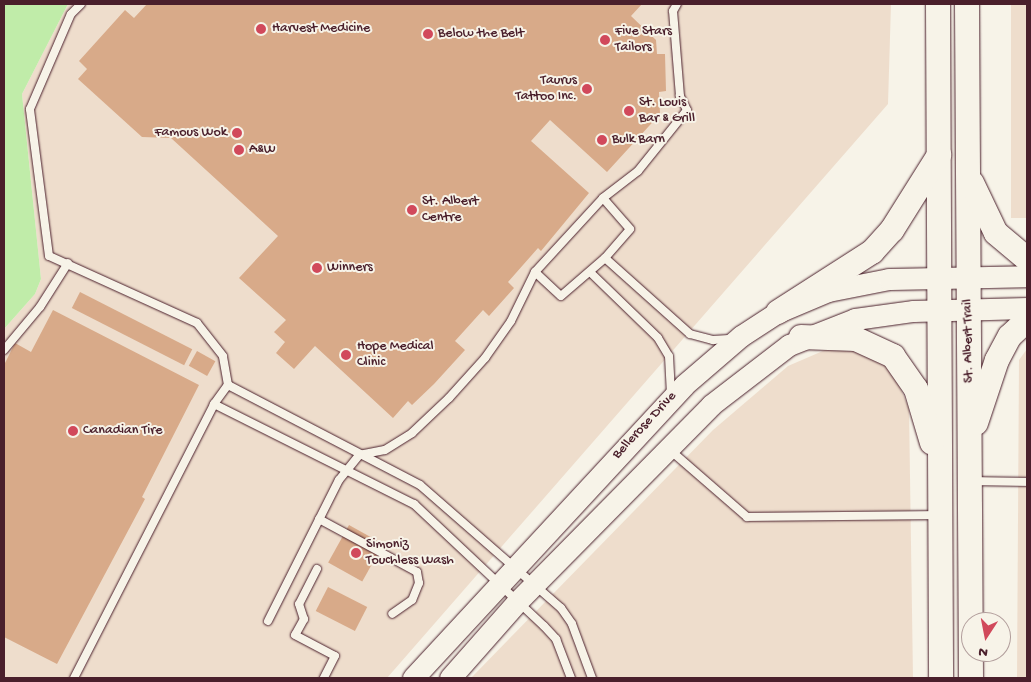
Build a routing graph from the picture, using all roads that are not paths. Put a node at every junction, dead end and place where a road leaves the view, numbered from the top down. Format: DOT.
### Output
graph roads {
  1 [pos="81,4"];
  2 [pos="676,4"];
  3 [pos="938,4"];
  4 [pos="967,4"];
  5 [pos="939,155"];
  6 [pos="968,175"];
  7 [pos="602,198"];
  8 [pos="605,258"];
  9 [pos="1027,259"];
  10 [pos="68,263"];
  11 [pos="535,272"];
  12 [pos="590,273"];
  13 [pos="969,275"];
  14 [pos="1027,276"];
  15 [pos="939,277"];
  16 [pos="969,308"];
  17 [pos="1027,308"];
  18 [pos="940,310"];
  19 [pos="778,312"];
  20 [pos="1027,320"];
  21 [pos="741,336"];
  22 [pos="800,337"];
  23 [pos="4,350"];
  24 [pos="228,386"];
  25 [pos="670,400"];
  26 [pos="214,404"];
  27 [pos="970,441"];
  28 [pos="668,449"];
  29 [pos="359,455"];
  30 [pos="940,469"];
  31 [pos="347,472"];
  32 [pos="970,481"];
  33 [pos="1027,482"];
  34 [pos="940,515"];
  35 [pos="319,519"];
  36 [pos="515,566"];
  37 [pos="317,569"];
  38 [pos="498,584"];
  39 [pos="534,584"];
  40 [pos="517,602"];
  41 [pos="392,614"];
  42 [pos="268,621"];
  43 [pos="74,678"];
  44 [pos="324,678"];
  45 [pos="413,678"];
  46 [pos="450,678"];
  47 [pos="571,678"];
  48 [pos="592,678"];
  49 [pos="941,678"];
  50 [pos="971,678"];
  1 -- 10 [label="lane"];
  2 -- 7 [label="lane"];
  3 -- 5 [label="main road, St. Albert Trail"];
  4 -- 6 [label="main road, St. Albert Trail"];
  5 -- 15 [label="main road, St. Albert Trail"];
  5 -- 19 [label="main road"];
  6 -- 9 [label="main road"];
  6 -- 13 [label="main road, St. Albert Trail"];
  7 -- 8 [label="lane"];
  7 -- 11 [label="lane"];
  8 -- 12 [label="lane"];
  8 -- 21 [label="lane"];
  10 -- 23 [label="lane"];
  10 -- 24 [label="lane"];
  11 -- 12 [label="lane"];
  11 -- 29 [label="lane"];
  12 -- 25 [label="lane"];
  13 -- 14 [label="main road, Bellerose Drive"];
  13 -- 15 [label="main road, Bellerose Drive"];
  13 -- 16 [label="main road, St. Albert Trail"];
  15 -- 18 [label="main road, St. Albert Trail"];
  15 -- 19 [label="main road, Bellerose Drive"];
  16 -- 17 [label="main road"];
  16 -- 18 [label="main road"];
  16 -- 27 [label="main road, St. Albert Trail"];
  18 -- 22 [label="main road"];
  18 -- 30 [label="main road, St. Albert Trail"];
  19 -- 21 [label="main road, Bellerose Drive"];
  20 -- 27 [label="main road"];
  21 -- 25 [label="main road, Bellerose Drive"];
  22 -- 28 [label="main road"];
  22 -- 30 [label="main road"];
  24 -- 26 [label="lane"];
  24 -- 29 [label="lane"];
  25 -- 36 [label="main road, Bellerose Drive"];
  26 -- 31 [label="lane"];
  26 -- 43 [label="lane"];
  27 -- 32 [label="main road, St. Albert Trail"];
  28 -- 34 [label="lane"];
  28 -- 39 [label="main road"];
  29 -- 31 [label="lane"];
  29 -- 36 [label="lane"];
  30 -- 34 [label="main road, St. Albert Trail"];
  31 -- 35 [label="lane"];
  31 -- 38 [label="lane"];
  32 -- 33 [label="lane"];
  32 -- 50 [label="main road, St. Albert Trail"];
  34 -- 49 [label="main road, St. Albert Trail"];
  35 -- 41 [label="lane"];
  35 -- 42 [label="lane"];
  36 -- 38 [label="main road, Bellerose Drive"];
  36 -- 39 [label="lane"];
  37 -- 44 [label="lane"];
  38 -- 40 [label="lane"];
  38 -- 45 [label="main road, Bellerose Drive"];
  39 -- 40 [label="main road"];
  39 -- 48 [label="lane"];
  40 -- 46 [label="main road"];
  40 -- 47 [label="lane"];
}
